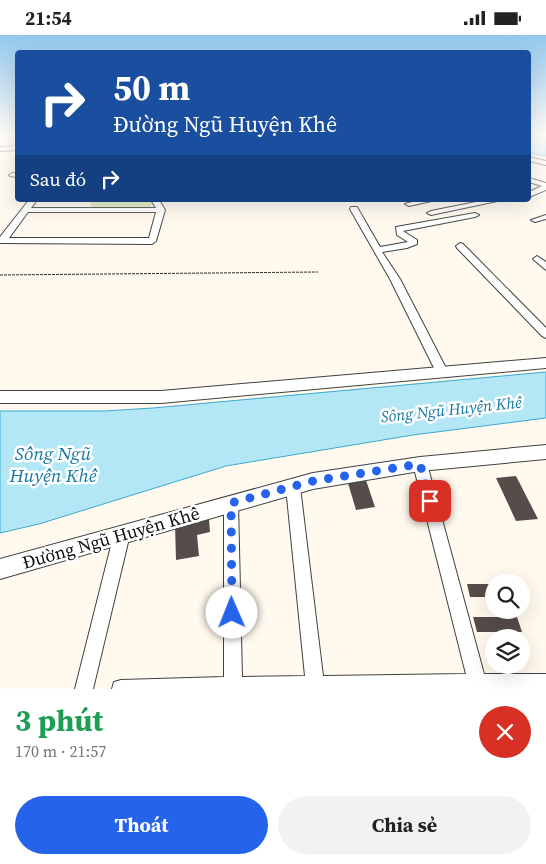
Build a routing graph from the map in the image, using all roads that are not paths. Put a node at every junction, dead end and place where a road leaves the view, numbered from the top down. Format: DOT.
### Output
graph roads {
  1 [pos="531,181"];
  2 [pos="546,186"];
  3 [pos="531,194"];
  4 [pos="31,202"];
  5 [pos="86,202"];
  6 [pos="156,202"];
  7 [pos="420,202"];
  8 [pos="488,202"];
  9 [pos="409,204"];
  10 [pos="467,206"];
  11 [pos="354,209"];
  12 [pos="25,210"];
  13 [pos="82,210"];
  14 [pos="161,210"];
  15 [pos="431,213"];
  16 [pos="546,217"];
  17 [pos="535,220"];
  18 [pos="1,240"];
  19 [pos="460,246"];
  20 [pos="378,250"];
  21 [pos="536,259"];
  22 [pos="546,267"];
  23 [pos="546,334"];
  24 [pos="546,363"];
  25 [pos="442,372"];
  26 [pos="0,397"];
  27 [pos="546,452"];
  28 [pos="420,464"];
  29 [pos="293,487"];
  30 [pos="231,503"];
  31 [pos="122,534"];
  32 [pos="0,569"];
  33 [pos="546,683"];
  34 [pos="315,685"];
  35 [pos="478,686"];
  36 [pos="233,687"];
  37 [pos="84,689"];
  38 [pos="132,689"];
  1 -- 2 [label="street"];
  2 -- 3 [label="street"];
  4 -- 12 [label="street"];
  5 -- 13 [label="street"];
  6 -- 14 [label="street"];
  7 -- 9 [label="street"];
  8 -- 10 [label="street"];
  10 -- 15 [label="street"];
  10 -- 20 [label="street"];
  11 -- 20 [label="street"];
  12 -- 13 [label="street"];
  12 -- 18 [label="street"];
  13 -- 14 [label="street"];
  14 -- 18 [label="street"];
  16 -- 17 [label="street"];
  19 -- 23 [label="street"];
  20 -- 25 [label="street"];
  21 -- 22 [label="street"];
  24 -- 25 [label="street"];
  25 -- 26 [label="street"];
  27 -- 28 [label="street, Đường Ngũ Huyện Khê"];
  28 -- 29 [label="street, Đường Ngũ Huyện Khê"];
  28 -- 35 [label="street"];
  29 -- 30 [label="street, Đường Ngũ Huyện Khê"];
  29 -- 34 [label="street"];
  30 -- 31 [label="street, Đường Ngũ Huyện Khê"];
  30 -- 36 [label="street"];
  31 -- 32 [label="street, Đường Ngũ Huyện Khê"];
  31 -- 37 [label="street"];
  33 -- 35 [label="street"];
  34 -- 35 [label="street"];
  34 -- 36 [label="street"];
  36 -- 38 [label="street"];
}
